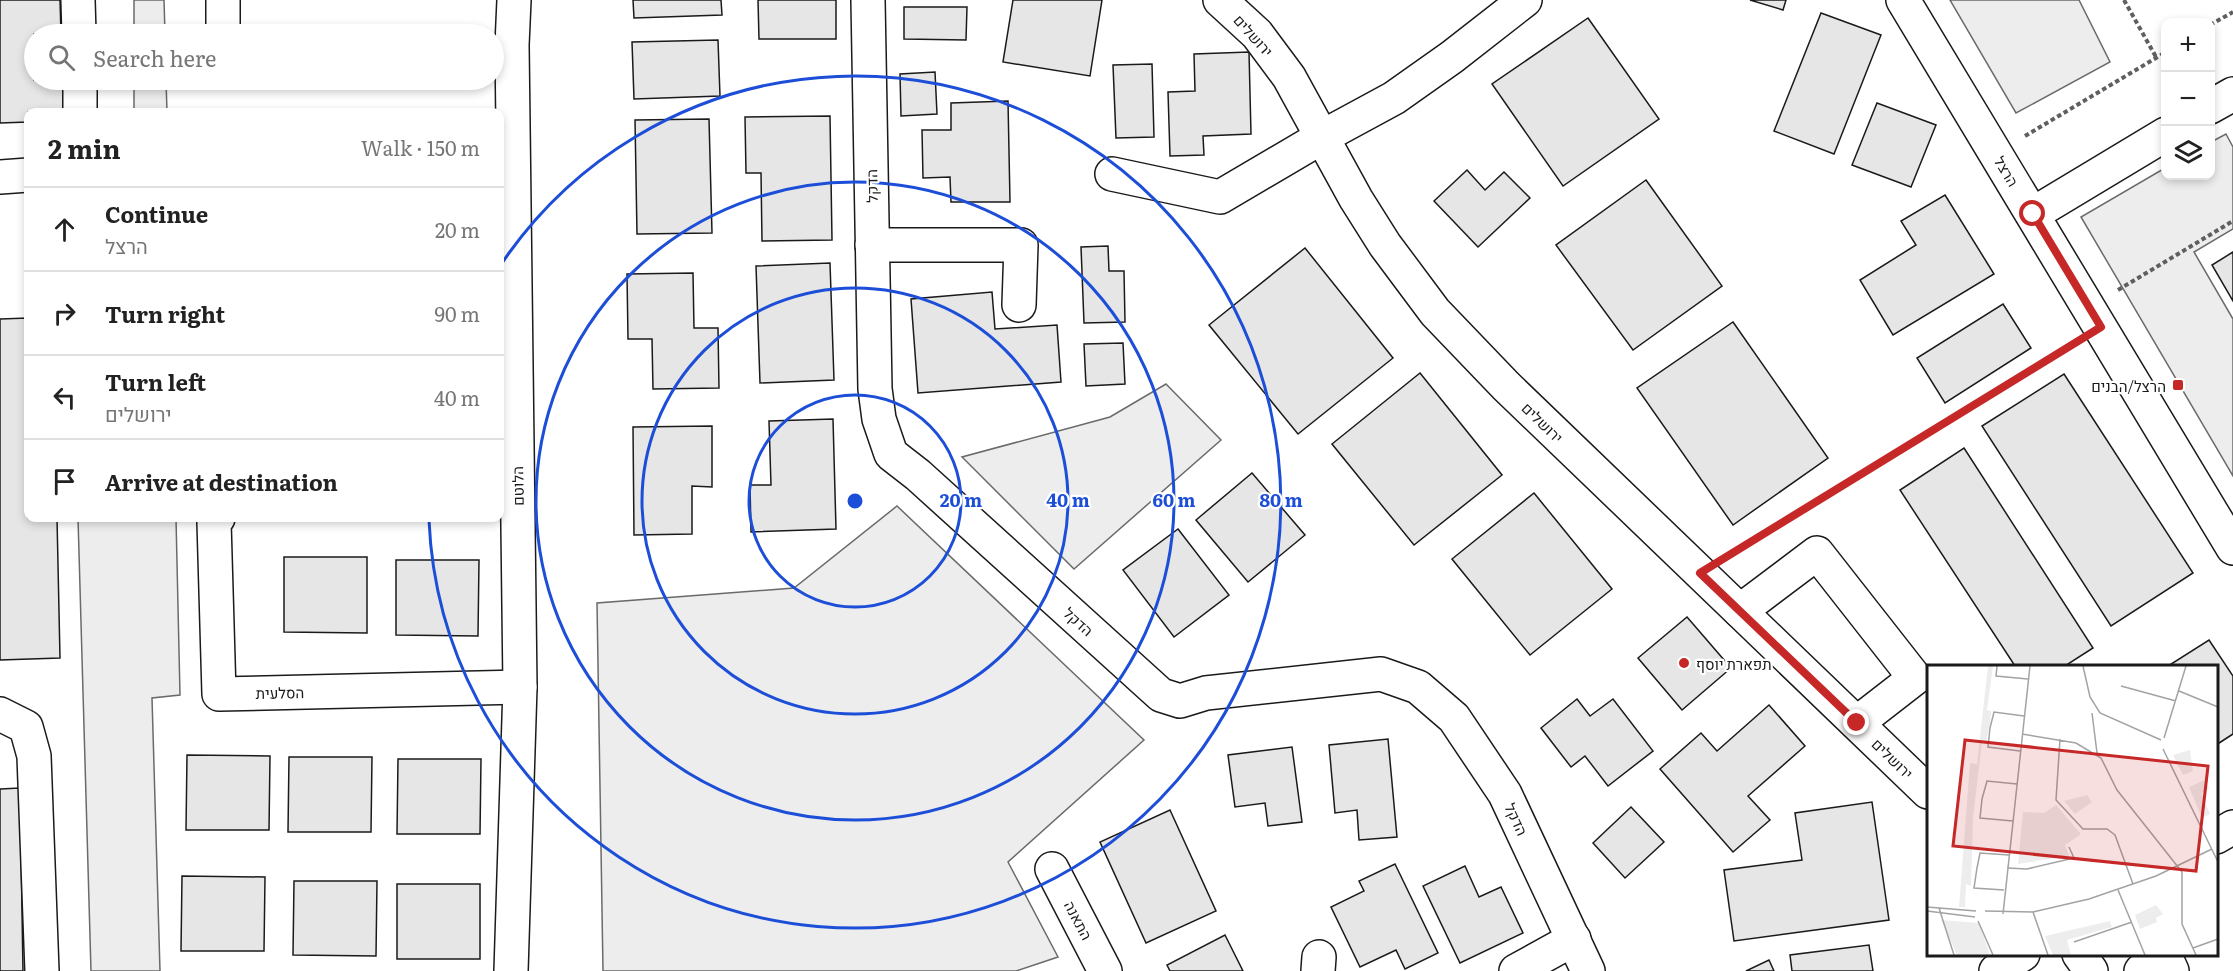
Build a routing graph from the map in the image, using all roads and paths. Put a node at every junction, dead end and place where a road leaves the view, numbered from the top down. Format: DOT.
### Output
graph roads {
  1 [pos="78,0"];
  2 [pos="223,0"];
  3 [pos="514,0"];
  4 [pos="868,0"];
  5 [pos="1220,0"];
  6 [pos="1525,0"];
  7 [pos="2124,0"];
  8 [pos="1907,3"];
  9 [pos="2233,12"];
  10 [pos="2215,23"];
  11 [pos="79,24"];
  12 [pos="223,24"];
  13 [pos="504,41"];
  14 [pos="2161,54"];
  15 [pos="2156,57"];
  16 [pos="80,90"];
  17 [pos="504,90"];
  18 [pos="2233,94"];
  19 [pos="2215,105"];
  20 [pos="80,108"];
  21 [pos="504,108"];
  22 [pos="504,121"];
  23 [pos="1322,137"];
  24 [pos="2161,137"];
  25 [pos="1996,153"];
  26 [pos="1112,174"];
  27 [pos="24,175"];
  28 [pos="0,177"];
  29 [pos="2033,214"];
  30 [pos="2233,221"];
  31 [pos="872,244"];
  32 [pos="1019,305"];
  33 [pos="2095,317"];
  34 [pos="507,349"];
  35 [pos="2223,508"];
  36 [pos="214,522"];
  37 [pos="2233,548"];
  38 [pos="1700,573"];
  39 [pos="1740,611"];
  40 [pos="520,687"];
  41 [pos="0,714"];
  42 [pos="1857,723"];
  43 [pos="1927,790"];
  44 [pos="2233,827"];
  45 [pos="2218,836"];
  46 [pos="1052,869"];
  47 [pos="1574,939"];
  48 [pos="2020,956"];
  49 [pos="2080,956"];
  50 [pos="42,971"];
  51 [pos="511,971"];
  52 [pos="1105,971"];
  53 [pos="1516,971"];
  54 [pos="1588,971"];
  55 [pos="1996,971"];
  56 [pos="2091,971"];
  57 [pos="2141,971"];
  58 [pos="2172,971"];
  1 -- 11 [label="street"];
  2 -- 12 [label="street"];
  3 -- 13 [label="street, הלוטם"];
  4 -- 31 [label="street, הדקל"];
  5 -- 23 [label="street, ירושלים"];
  6 -- 23 [label="street"];
  7 -- 15 [label="path"];
  8 -- 25 [label="street, הרצל"];
  9 -- 10 [label="path"];
  14 -- 15 [label="path"];
  15 -- 25 [label="path"];
  16 -- 20 [label="street"];
  17 -- 21 [label="street, הלוטם"];
  18 -- 19 [label="street"];
  22 -- 34 [label="street, הלוטם"];
  23 -- 26 [label="street"];
  23 -- 38 [label="street, ירושלים"];
  24 -- 29 [label="street"];
  25 -- 29 [label="street, הרצל"];
  27 -- 28 [label="street"];
  29 -- 33 [label="street, הרצל"];
  30 -- 33 [label="path"];
  31 -- 32 [label="street"];
  31 -- 47 [label="street, הדקל"];
  33 -- 35 [label="street, הרצל"];
  33 -- 38 [label="path"];
  34 -- 40 [label="street, הלוטם"];
  35 -- 37 [label="street, הרצל"];
  36 -- 40 [label="street, הסלעית"];
  38 -- 39 [label="street, ירושלים"];
  39 -- 42 [label="street, ירושלים"];
  39 -- 42 [label="street"];
  40 -- 51 [label="street, הלוטם"];
  41 -- 50 [label="street"];
  42 -- 43 [label="street, ירושלים"];
  44 -- 45 [label="street"];
  46 -- 52 [label="street, התאנה"];
  47 -- 53 [label="street"];
  47 -- 54 [label="street, הדקל"];
  48 -- 55 [label="street"];
  49 -- 56 [label="street"];
  57 -- 58 [label="street"];
}
